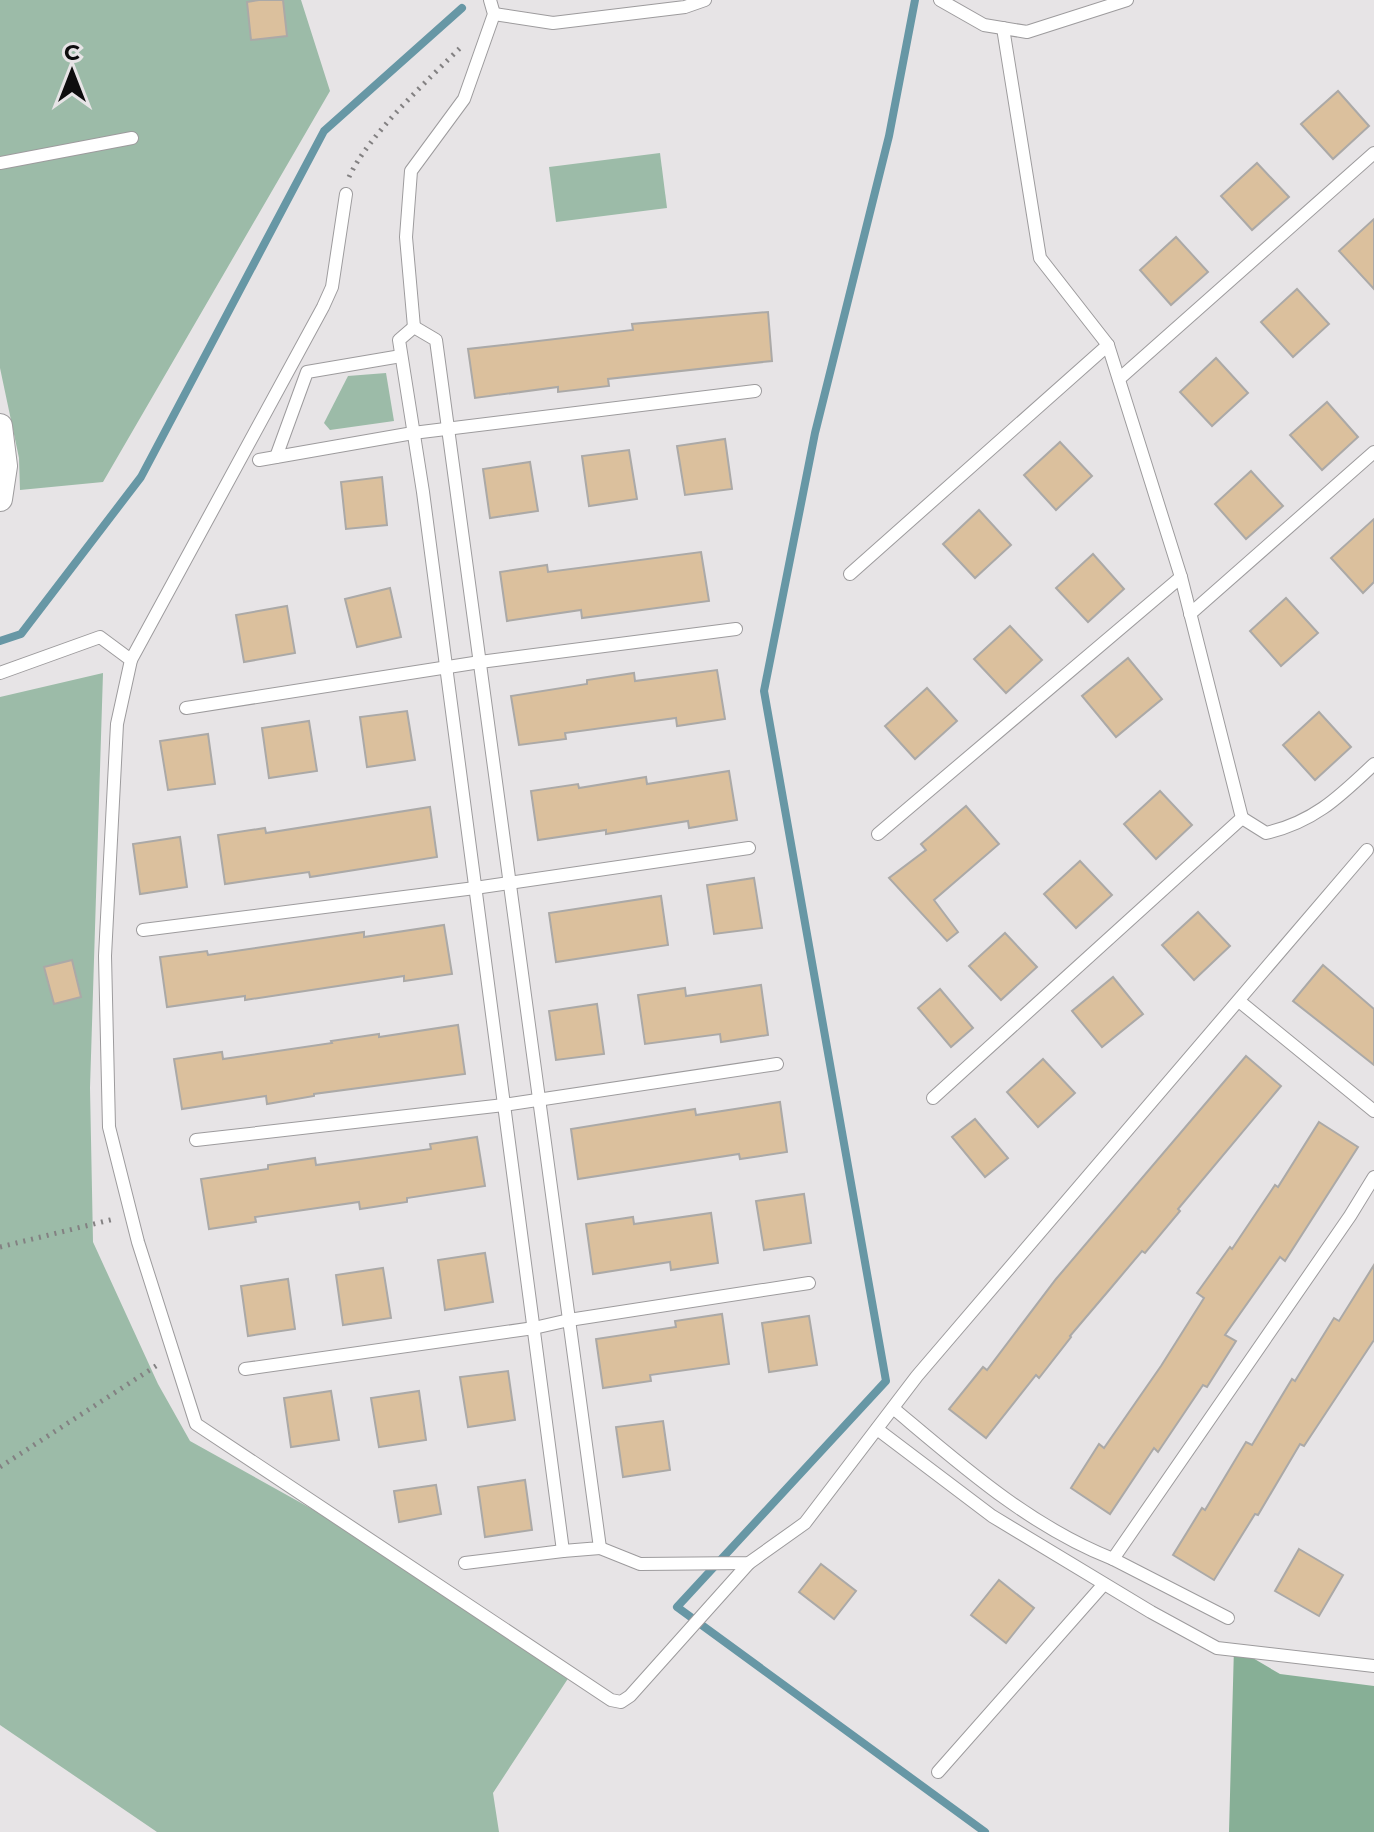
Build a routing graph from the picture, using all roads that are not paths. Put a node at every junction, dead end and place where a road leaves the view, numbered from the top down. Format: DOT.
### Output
graph roads {
  1 [pos="490,0"];
  2 [pos="705,0"];
  3 [pos="940,0"];
  4 [pos="1127,0"];
  5 [pos="494,14"];
  6 [pos="1003,28"];
  7 [pos="132,138"];
  8 [pos="1374,153"];
  9 [pos="0,163"];
  10 [pos="346,194"];
  11 [pos="414,327"];
  12 [pos="1108,345"];
  13 [pos="401,356"];
  14 [pos="1119,379"];
  15 [pos="755,391"];
  16 [pos="0,426"];
  17 [pos="448,429"];
  18 [pos="413,433"];
  19 [pos="1374,452"];
  20 [pos="276,457"];
  21 [pos="259,460"];
  22 [pos="0,499"];
  23 [pos="850,574"];
  24 [pos="1181,577"];
  25 [pos="1190,614"];
  26 [pos="736,629"];
  27 [pos="131,660"];
  28 [pos="480,662"];
  29 [pos="446,669"];
  30 [pos="0,673"];
  31 [pos="186,708"];
  32 [pos="1374,764"];
  33 [pos="1242,818"];
  34 [pos="878,834"];
  35 [pos="749,848"];
  36 [pos="1367,850"];
  37 [pos="509,881"];
  38 [pos="475,888"];
  39 [pos="143,930"];
  40 [pos="1239,1001"];
  41 [pos="777,1064"];
  42 [pos="933,1098"];
  43 [pos="539,1099"];
  44 [pos="504,1105"];
  45 [pos="1374,1111"];
  46 [pos="196,1140"];
  47 [pos="1374,1177"];
  48 [pos="809,1283"];
  49 [pos="569,1320"];
  50 [pos="534,1328"];
  51 [pos="245,1369"];
  52 [pos="893,1408"];
  53 [pos="877,1429"];
  54 [pos="600,1548"];
  55 [pos="563,1551"];
  56 [pos="1113,1559"];
  57 [pos="465,1563"];
  58 [pos="749,1563"];
  59 [pos="1104,1584"];
  60 [pos="1228,1618"];
  61 [pos="1374,1666"];
  62 [pos="938,1772"];
  1 -- 5 [label="lane"];
  2 -- 5 [label="lane"];
  3 -- 6 [label="lane"];
  4 -- 6 [label="lane"];
  5 -- 11 [label="lane"];
  6 -- 12 [label="lane"];
  7 -- 9 [label="lane"];
  8 -- 14 [label="lane"];
  10 -- 27 [label="lane"];
  11 -- 13 [label="lane"];
  11 -- 17 [label="lane"];
  12 -- 14 [label="lane"];
  12 -- 23 [label="lane"];
  13 -- 18 [label="lane"];
  13 -- 20 [label="lane"];
  14 -- 24 [label="lane"];
  15 -- 17 [label="lane"];
  16 -- 22 [label="street"];
  17 -- 18 [label="lane"];
  17 -- 28 [label="lane"];
  18 -- 20 [label="lane"];
  18 -- 29 [label="lane"];
  19 -- 25 [label="lane"];
  20 -- 21 [label="lane"];
  24 -- 25 [label="lane"];
  24 -- 34 [label="lane"];
  25 -- 33 [label="lane"];
  26 -- 28 [label="lane"];
  27 -- 30 [label="lane"];
  27 -- 58 [label="lane"];
  28 -- 29 [label="lane"];
  28 -- 37 [label="lane"];
  29 -- 31 [label="lane"];
  29 -- 38 [label="lane"];
  32 -- 33 [label="lane"];
  33 -- 42 [label="lane"];
  35 -- 37 [label="lane"];
  36 -- 40 [label="lane"];
  37 -- 38 [label="lane"];
  37 -- 43 [label="lane"];
  38 -- 39 [label="lane"];
  38 -- 44 [label="lane"];
  40 -- 45 [label="lane"];
  40 -- 52 [label="lane"];
  41 -- 43 [label="lane"];
  43 -- 44 [label="lane"];
  43 -- 49 [label="lane"];
  44 -- 46 [label="lane"];
  44 -- 50 [label="lane"];
  47 -- 56 [label="lane"];
  48 -- 49 [label="lane"];
  49 -- 50 [label="lane"];
  49 -- 54 [label="lane"];
  50 -- 51 [label="lane"];
  50 -- 55 [label="lane"];
  52 -- 53 [label="lane"];
  52 -- 56 [label="lane"];
  53 -- 58 [label="lane"];
  53 -- 59 [label="lane"];
  54 -- 55 [label="lane"];
  54 -- 58 [label="lane"];
  55 -- 57 [label="lane"];
  56 -- 60 [label="lane"];
  59 -- 61 [label="lane"];
  59 -- 62 [label="lane"];
}
